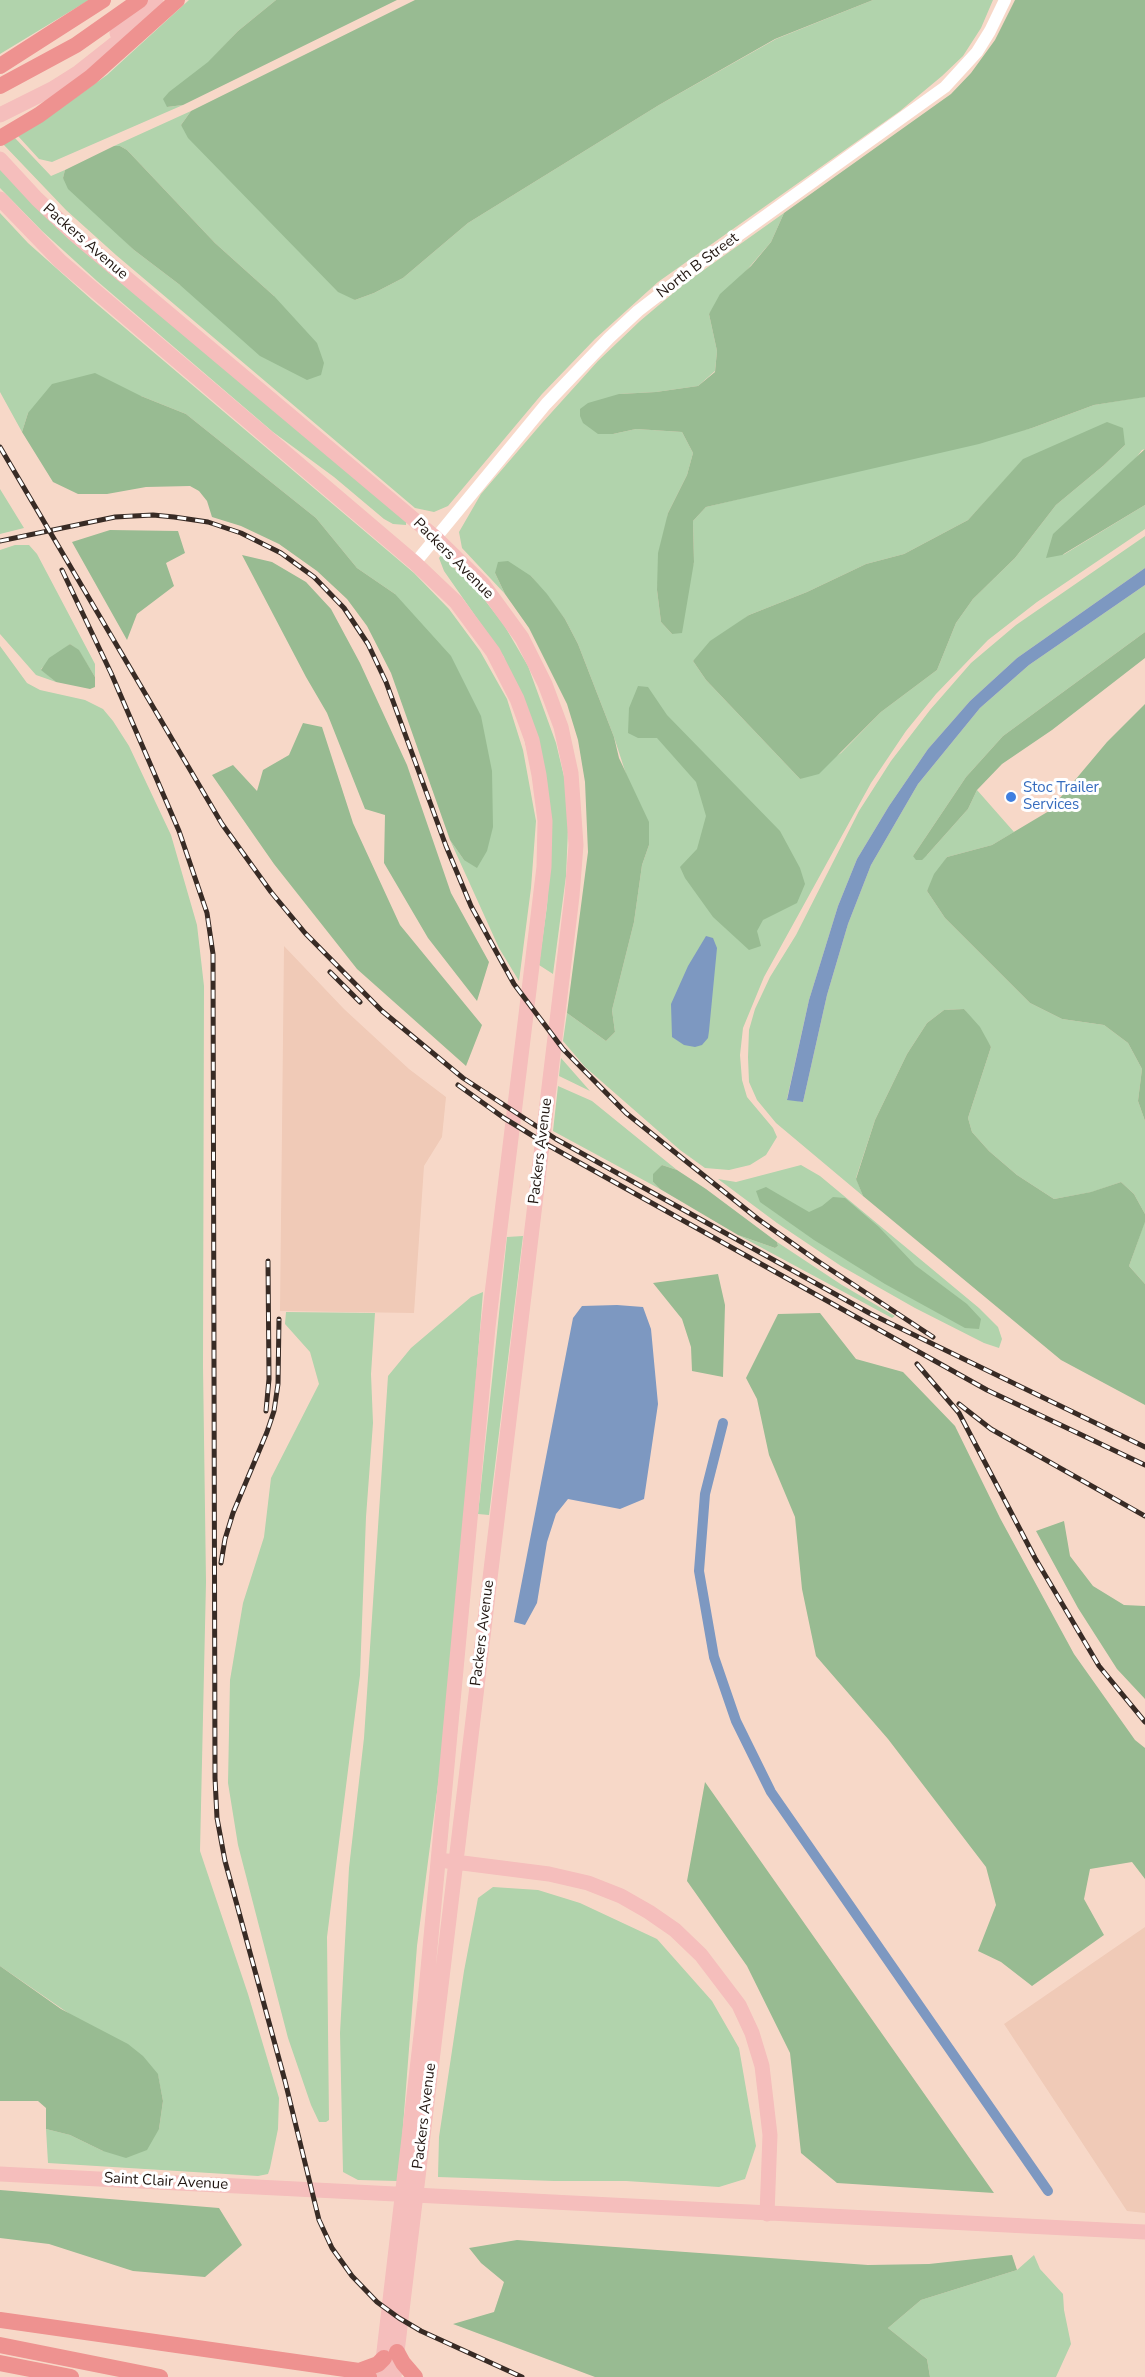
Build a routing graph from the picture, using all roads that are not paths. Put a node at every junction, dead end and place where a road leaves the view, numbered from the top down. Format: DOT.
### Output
graph roads {
  1 [pos="103,0"];
  2 [pos="140,0"];
  3 [pos="156,0"];
  4 [pos="168,0"];
  5 [pos="177,0"];
  6 [pos="1005,0"];
  7 [pos="4,63"];
  8 [pos="0,86"];
  9 [pos="27,97"];
  10 [pos="0,105"];
  11 [pos="0,115"];
  12 [pos="0,138"];
  13 [pos="0,159"];
  14 [pos="0,199"];
  15 [pos="436,538"];
  16 [pos="415,563"];
  17 [pos="437,1859"];
  18 [pos="455,1862"];
  19 [pos="415,2144"];
  20 [pos="0,2174"];
  21 [pos="767,2214"];
  22 [pos="1145,2232"];
  23 [pos="0,2320"];
  24 [pos="0,2345"];
  25 [pos="389,2352"];
  26 [pos="0,2363"];
  27 [pos="364,2374"];
  28 [pos="71,2377"];
  29 [pos="160,2377"];
  30 [pos="381,2377"];
  31 [pos="394,2377"];
  32 [pos="415,2377"];
  1 -- 7 [label="highway"];
  2 -- 8 [label="highway"];
  3 -- 9 [label="main road"];
  4 -- 9 [label="main road"];
  5 -- 12 [label="highway"];
  6 -- 15 [label="street, North B Street"];
  9 -- 10 [label="main road"];
  9 -- 11 [label="main road"];
  13 -- 15 [label="main road, Packers Avenue"];
  14 -- 16 [label="main road, Packers Avenue"];
  15 -- 16 [label="street, North B Street"];
  15 -- 18 [label="main road, Packers Avenue"];
  16 -- 17 [label="main road, Packers Avenue"];
  17 -- 18 [label="main road"];
  17 -- 19 [label="main road, Packers Avenue"];
  18 -- 19 [label="main road, Packers Avenue"];
  18 -- 21 [label="main road"];
  19 -- 25 [label="main road, Packers Avenue"];
  20 -- 21 [label="main road, Saint Clair Avenue"];
  21 -- 22 [label="main road, Saint Clair Avenue"];
  23 -- 27 [label="highway"];
  24 -- 29 [label="highway"];
  25 -- 27 [label="highway"];
  25 -- 30 [label="main road, Packers Avenue"];
  25 -- 31 [label="main road, Packers Avenue"];
  25 -- 32 [label="highway"];
  26 -- 28 [label="highway"];
}
